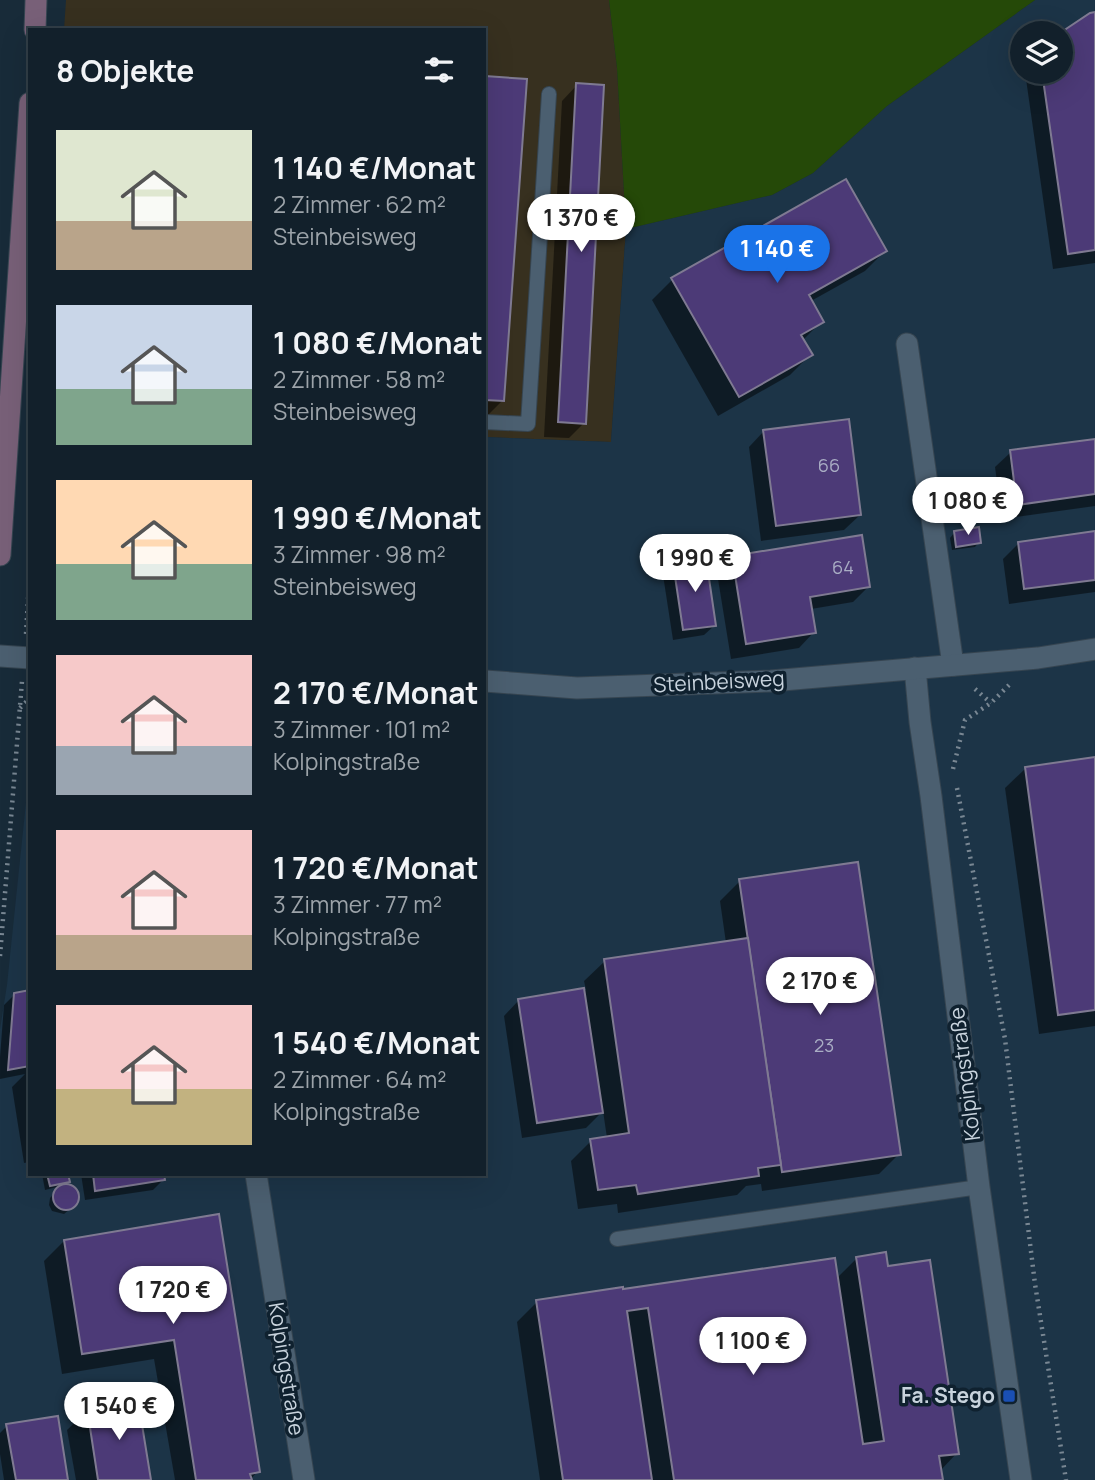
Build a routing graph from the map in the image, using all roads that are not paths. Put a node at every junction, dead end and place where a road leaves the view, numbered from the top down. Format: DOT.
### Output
graph roads {
  1 [pos="37,0"];
  2 [pos="34,28"];
  3 [pos="549,94"];
  4 [pos="28,133"];
  5 [pos="907,344"];
  6 [pos="486,422"];
  7 [pos="0,555"];
  8 [pos="1095,649"];
  9 [pos="0,656"];
  10 [pos="28,658"];
  11 [pos="953,665"];
  12 [pos="915,668"];
  13 [pos="486,681"];
  14 [pos="256,1176"];
  15 [pos="979,1187"];
  16 [pos="617,1239"];
  17 [pos="304,1480"];
  18 [pos="1021,1480"];
  1 -- 2 [label="main road"];
  3 -- 6 [label="lane"];
  4 -- 7 [label="main road"];
  5 -- 11 [label="street"];
  8 -- 11 [label="street, Steinbeisweg"];
  9 -- 10 [label="street"];
  11 -- 12 [label="street, Steinbeisweg"];
  12 -- 13 [label="street, Steinbeisweg"];
  12 -- 15 [label="street, Kolpingstraße"];
  14 -- 17 [label="street, Kolpingstraße"];
  15 -- 16 [label="lane"];
  15 -- 18 [label="street, Kolpingstraße"];
}
